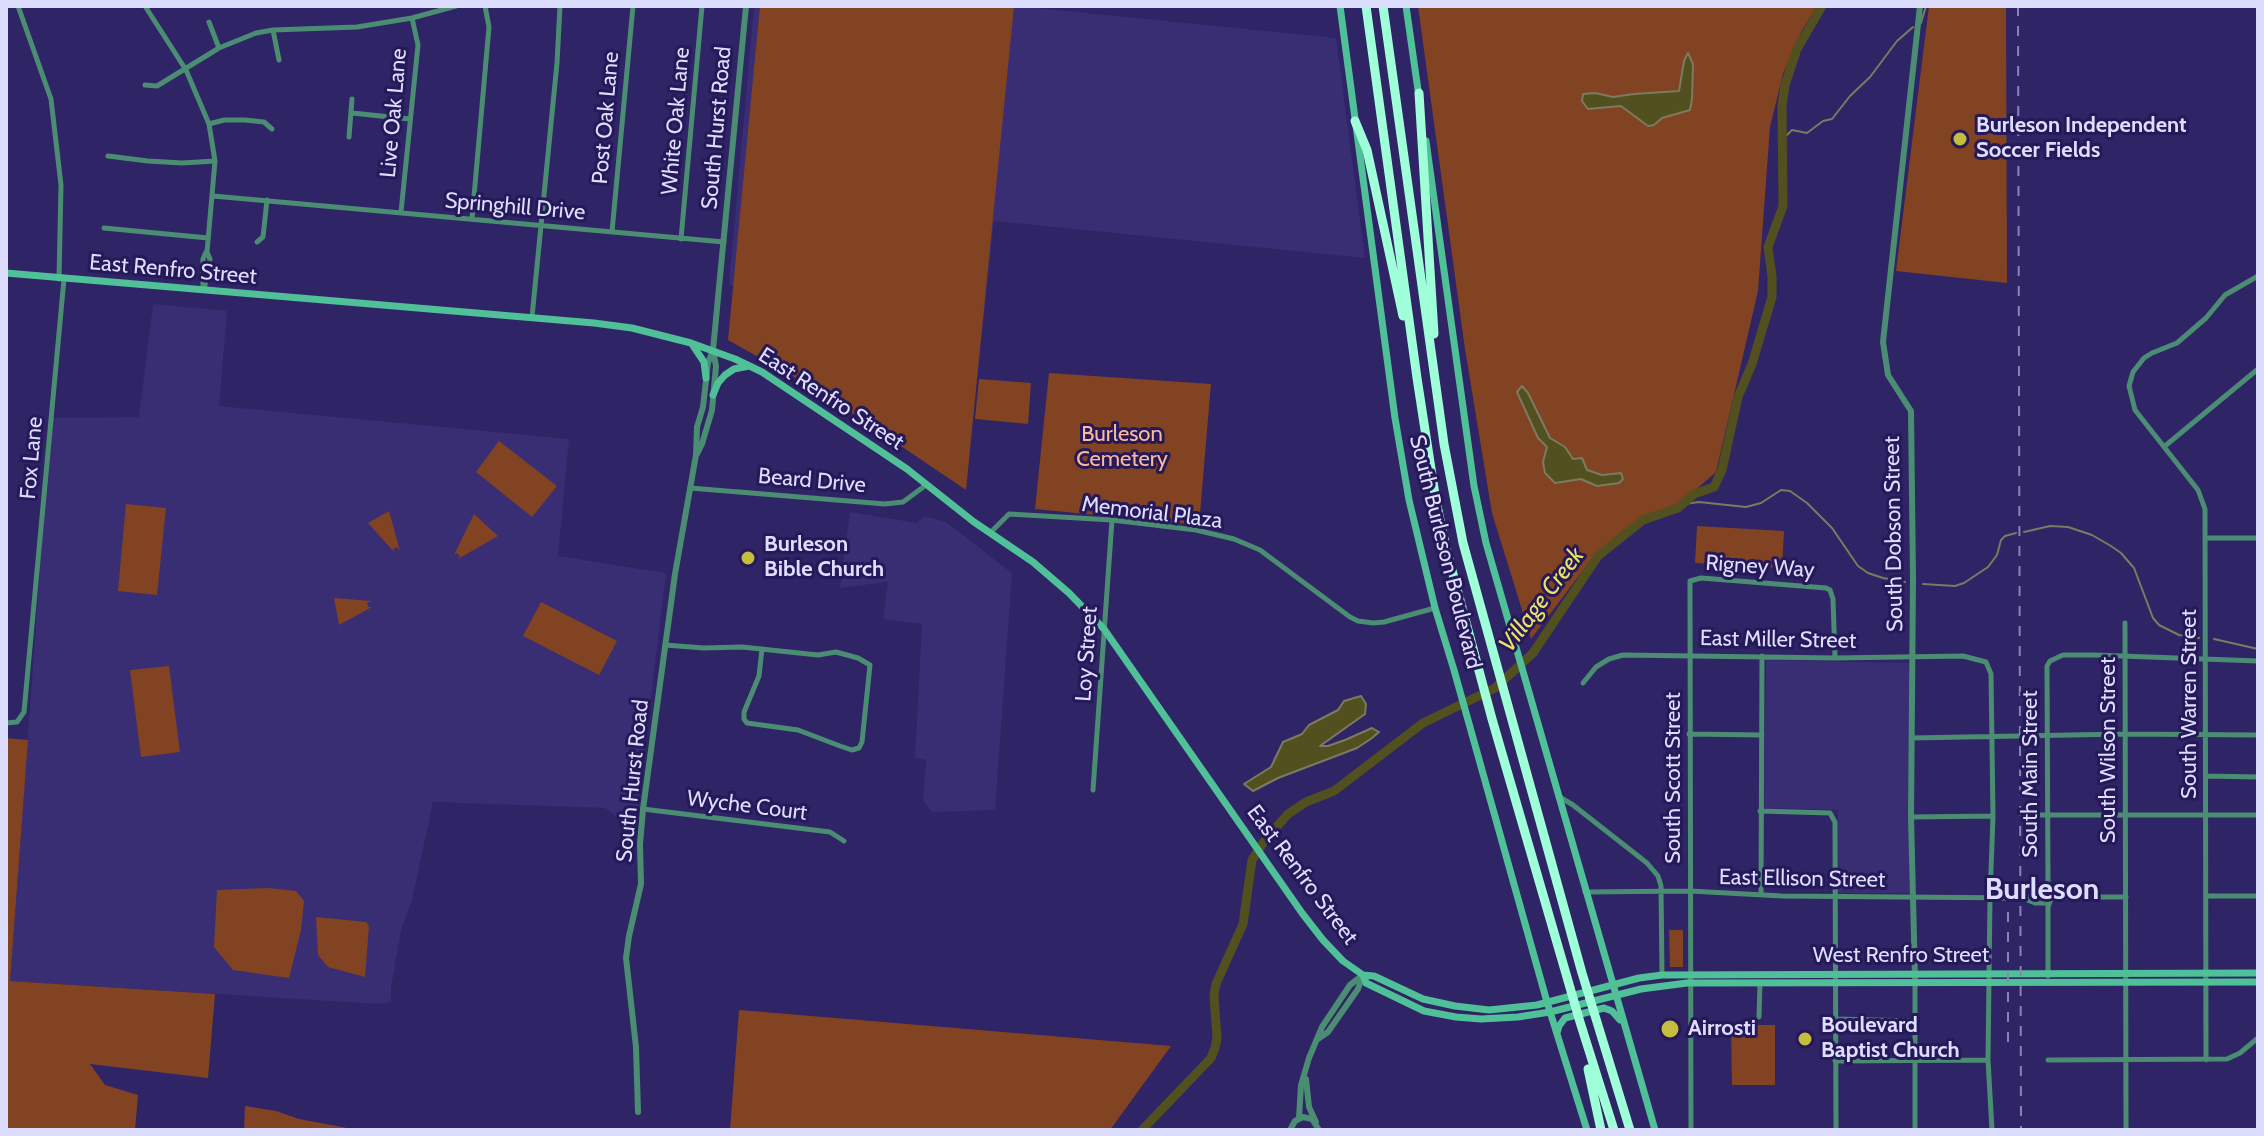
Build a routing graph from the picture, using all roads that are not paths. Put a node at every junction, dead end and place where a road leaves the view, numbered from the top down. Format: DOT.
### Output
graph roads {
  1 [pos="18,6"];
  2 [pos="145,6"];
  3 [pos="456,6"];
  4 [pos="485,6"];
  5 [pos="560,6"];
  6 [pos="633,6"];
  7 [pos="702,6"];
  8 [pos="746,6"];
  9 [pos="1340,6"];
  10 [pos="1366,6"];
  11 [pos="1383,6"];
  12 [pos="1406,6"];
  13 [pos="1920,6"];
  14 [pos="412,18"];
  15 [pos="209,22"];
  16 [pos="273,30"];
  17 [pos="219,48"];
  18 [pos="279,60"];
  19 [pos="186,70"];
  20 [pos="145,85"];
  21 [pos="1419,93"];
  22 [pos="352,99"];
  23 [pos="352,113"];
  24 [pos="410,119"];
  25 [pos="1355,121"];
  26 [pos="209,124"];
  27 [pos="272,129"];
  28 [pos="349,137"];
  29 [pos="108,156"];
  30 [pos="215,161"];
  31 [pos="213,196"];
  32 [pos="267,200"];
  33 [pos="401,212"];
  34 [pos="472,219"];
  35 [pos="542,226"];
  36 [pos="104,228"];
  37 [pos="612,232"];
  38 [pos="208,238"];
  39 [pos="681,239"];
  40 [pos="257,242"];
  41 [pos="724,242"];
  42 [pos="6,273"];
  43 [pos="2258,276"];
  44 [pos="61,279"];
  45 [pos="204,291"];
  46 [pos="532,317"];
  47 [pos="691,343"];
  48 [pos="713,350"];
  49 [pos="749,366"];
  50 [pos="2258,369"];
  51 [pos="2251,374"];
  52 [pos="706,378"];
  53 [pos="1417,378"];
  54 [pos="1435,381"];
  55 [pos="2258,382"];
  56 [pos="713,395"];
  57 [pos="2165,446"];
  58 [pos="696,455"];
  59 [pos="926,485"];
  60 [pos="690,488"];
  61 [pos="1112,520"];
  62 [pos="990,533"];
  63 [pos="2205,538"];
  64 [pos="2258,538"];
  65 [pos="1690,581"];
  66 [pos="1435,608"];
  67 [pos="2125,623"];
  68 [pos="1104,629"];
  69 [pos="665,645"];
  70 [pos="762,649"];
  71 [pos="1690,655"];
  72 [pos="1762,656"];
  73 [pos="2125,656"];
  74 [pos="1835,658"];
  75 [pos="1913,658"];
  76 [pos="2206,658"];
  77 [pos="2258,661"];
  78 [pos="1583,683"];
  79 [pos="6,723"];
  80 [pos="1689,734"];
  81 [pos="2125,734"];
  82 [pos="1762,735"];
  83 [pos="2206,735"];
  84 [pos="2258,735"];
  85 [pos="2047,737"];
  86 [pos="1911,738"];
  87 [pos="1992,738"];
  88 [pos="2206,776"];
  89 [pos="2258,777"];
  90 [pos="1093,790"];
  91 [pos="1558,796"];
  92 [pos="643,809"];
  93 [pos="1760,811"];
  94 [pos="2034,815"];
  95 [pos="2048,815"];
  96 [pos="2206,815"];
  97 [pos="2258,815"];
  98 [pos="1993,816"];
  99 [pos="2126,816"];
  100 [pos="1911,817"];
  101 [pos="844,841"];
  102 [pos="1690,891"];
  103 [pos="1585,892"];
  104 [pos="1661,892"];
  105 [pos="1761,895"];
  106 [pos="2206,896"];
  107 [pos="2258,896"];
  108 [pos="1834,897"];
  109 [pos="1914,897"];
  110 [pos="2031,897"];
  111 [pos="2050,897"];
  112 [pos="2126,897"];
  113 [pos="1990,898"];
  114 [pos="1835,973"];
  115 [pos="2258,973"];
  116 [pos="1760,974"];
  117 [pos="1916,974"];
  118 [pos="1990,974"];
  119 [pos="2048,974"];
  120 [pos="1363,975"];
  121 [pos="1662,975"];
  122 [pos="2127,978"];
  123 [pos="2207,978"];
  124 [pos="1691,979"];
  125 [pos="2258,982"];
  126 [pos="1835,983"];
  127 [pos="2048,983"];
  128 [pos="1760,984"];
  129 [pos="1915,984"];
  130 [pos="1990,984"];
  131 [pos="1612,985"];
  132 [pos="1615,995"];
  133 [pos="1547,1002"];
  134 [pos="1489,1010"];
  135 [pos="1550,1012"];
  136 [pos="1442,1015"];
  137 [pos="1759,1017"];
  138 [pos="1835,1019"];
  139 [pos="1914,1021"];
  140 [pos="1580,1022"];
  141 [pos="1624,1025"];
  142 [pos="1557,1033"];
  143 [pos="2258,1038"];
  144 [pos="1914,1060"];
  145 [pos="1988,1060"];
  146 [pos="2048,1060"];
  147 [pos="2127,1060"];
  148 [pos="2206,1060"];
  149 [pos="1835,1061"];
  150 [pos="1305,1071"];
  151 [pos="638,1112"];
  152 [pos="1299,1118"];
  153 [pos="1319,1127"];
  154 [pos="1290,1130"];
  155 [pos="1587,1130"];
  156 [pos="1601,1130"];
  157 [pos="1614,1130"];
  158 [pos="1630,1130"];
  159 [pos="1655,1130"];
  160 [pos="1691,1130"];
  161 [pos="1836,1130"];
  162 [pos="1915,1130"];
  163 [pos="1992,1130"];
  164 [pos="2126,1130"];
  1 -- 44 [label="street"];
  2 -- 19 [label="street"];
  3 -- 14 [label="street"];
  4 -- 34 [label="street"];
  5 -- 35 [label="street"];
  6 -- 37 [label="street, Post Oak Lane"];
  7 -- 39 [label="street, White Oak Lane"];
  8 -- 41 [label="street, South Hurst Road"];
  9 -- 25 [label="main road, South Burleson Boulevard"];
  10 -- 53 [label="highway"];
  11 -- 54 [label="highway"];
  12 -- 21 [label="main road, South Burleson Boulevard"];
  13 -- 75 [label="street, South Dobson Street"];
  14 -- 16 [label="street"];
  14 -- 24 [label="street, Live Oak Lane"];
  15 -- 17 [label="street"];
  16 -- 17 [label="street"];
  16 -- 18 [label="street"];
  17 -- 19 [label="street"];
  19 -- 20 [label="street"];
  19 -- 26 [label="street"];
  21 -- 54 [label="highway"];
  21 -- 91 [label="main road, South Burleson Boulevard"];
  22 -- 23 [label="street"];
  23 -- 24 [label="street"];
  23 -- 28 [label="street"];
  24 -- 33 [label="street, Live Oak Lane"];
  25 -- 53 [label="highway"];
  25 -- 66 [label="main road, South Burleson Boulevard"];
  26 -- 27 [label="street"];
  26 -- 30 [label="street"];
  29 -- 30 [label="street"];
  30 -- 31 [label="street"];
  31 -- 32 [label="street, Springhill Drive"];
  31 -- 38 [label="street"];
  32 -- 33 [label="street, Springhill Drive"];
  32 -- 40 [label="street"];
  33 -- 34 [label="street, Springhill Drive"];
  34 -- 35 [label="street, Springhill Drive"];
  35 -- 37 [label="street, Springhill Drive"];
  35 -- 46 [label="street"];
  36 -- 38 [label="street"];
  37 -- 39 [label="street, Springhill Drive"];
  38 -- 45 [label="street"];
  39 -- 41 [label="street, Springhill Drive"];
  41 -- 48 [label="street, South Hurst Road"];
  42 -- 44 [label="main road, East Renfro Street"];
  43 -- 57 [label="street, South Warren Street"];
  44 -- 45 [label="main road, East Renfro Street"];
  44 -- 79 [label="street, Fox Lane"];
  45 -- 46 [label="main road, East Renfro Street"];
  46 -- 47 [label="main road, East Renfro Street"];
  47 -- 48 [label="main road, East Renfro Street"];
  47 -- 52 [label="main road"];
  48 -- 49 [label="main road, East Renfro Street"];
  48 -- 52 [label="street, South Hurst Road"];
  48 -- 56 [label="street, South Hurst Road"];
  49 -- 56 [label="main road"];
  49 -- 59 [label="main road, East Renfro Street"];
  50 -- 51 [label="street"];
  51 -- 55 [label="street"];
  51 -- 57 [label="street"];
  52 -- 58 [label="street, South Hurst Road"];
  53 -- 140 [label="highway"];
  54 -- 158 [label="highway"];
  56 -- 58 [label="street, South Hurst Road"];
  57 -- 63 [label="street, South Warren Street"];
  58 -- 60 [label="street, South Hurst Road"];
  59 -- 60 [label="street, Beard Drive"];
  59 -- 62 [label="main road, East Renfro Street"];
  60 -- 69 [label="street, South Hurst Road"];
  61 -- 62 [label="street, Memorial Plaza"];
  61 -- 66 [label="street, Memorial Plaza"];
  61 -- 68 [label="street, Loy Street"];
  62 -- 68 [label="main road, East Renfro Street"];
  63 -- 64 [label="street"];
  63 -- 76 [label="street, South Warren Street"];
  65 -- 71 [label="street, South Scott Street"];
  65 -- 74 [label="street, Rigney Way"];
  66 -- 133 [label="main road, South Burleson Boulevard"];
  67 -- 73 [label="street, South Wilson Street"];
  68 -- 90 [label="street, Loy Street"];
  68 -- 120 [label="main road, East Renfro Street"];
  69 -- 70 [label="street"];
  69 -- 92 [label="street, South Hurst Road"];
  70 -- 70 [label="street"];
  71 -- 72 [label="street, East Miller Street"];
  71 -- 78 [label="street, East Miller Street"];
  71 -- 80 [label="street, South Scott Street"];
  72 -- 74 [label="street, East Miller Street"];
  72 -- 82 [label="street"];
  73 -- 76 [label="street"];
  73 -- 81 [label="street, South Wilson Street"];
  73 -- 85 [label="street, South Main Street"];
  74 -- 75 [label="street, East Miller Street"];
  75 -- 86 [label="street, South Dobson Street"];
  75 -- 87 [label="street, East Miller Street"];
  76 -- 77 [label="street"];
  76 -- 83 [label="street, South Warren Street"];
  80 -- 82 [label="street"];
  80 -- 102 [label="street, South Scott Street"];
  81 -- 83 [label="street"];
  81 -- 85 [label="street"];
  81 -- 99 [label="street, South Wilson Street"];
  82 -- 93 [label="street"];
  83 -- 84 [label="street"];
  83 -- 88 [label="street, South Warren Street"];
  85 -- 87 [label="street"];
  85 -- 95 [label="street, South Main Street"];
  86 -- 87 [label="street"];
  86 -- 100 [label="street, South Dobson Street"];
  87 -- 98 [label="street"];
  88 -- 89 [label="street"];
  88 -- 96 [label="street, South Warren Street"];
  91 -- 103 [label="main road, South Burleson Boulevard"];
  91 -- 104 [label="street"];
  92 -- 101 [label="street, Wyche Court"];
  92 -- 151 [label="street, South Hurst Road"];
  93 -- 105 [label="street"];
  93 -- 108 [label="street"];
  94 -- 95 [label="street"];
  95 -- 99 [label="street"];
  95 -- 111 [label="street, South Main Street"];
  96 -- 97 [label="street"];
  96 -- 99 [label="street"];
  96 -- 106 [label="street, South Warren Street"];
  98 -- 100 [label="street"];
  98 -- 113 [label="street"];
  99 -- 112 [label="street, South Wilson Street"];
  100 -- 109 [label="street, South Dobson Street"];
  102 -- 104 [label="street, East Ellison Street"];
  102 -- 105 [label="street, East Ellison Street"];
  102 -- 124 [label="street, South Scott Street"];
  103 -- 104 [label="street, East Ellison Street"];
  103 -- 131 [label="main road, South Burleson Boulevard"];
  104 -- 121 [label="street"];
  105 -- 108 [label="street, East Ellison Street"];
  106 -- 107 [label="street"];
  106 -- 123 [label="street, South Warren Street"];
  108 -- 109 [label="street, East Ellison Street"];
  108 -- 114 [label="street"];
  109 -- 113 [label="street, East Ellison Street"];
  109 -- 117 [label="street, South Dobson Street"];
  110 -- 111 [label="street, East Ellison Street"];
  110 -- 111 [label="street, East Ellison Street"];
  110 -- 113 [label="street, East Ellison Street"];
  111 -- 112 [label="street, East Ellison Street"];
  111 -- 119 [label="street, South Main Street"];
  112 -- 122 [label="street, South Wilson Street"];
  113 -- 118 [label="street"];
  114 -- 116 [label="main road, West Renfro Street"];
  114 -- 117 [label="main road, West Renfro Street"];
  114 -- 126 [label="street"];
  115 -- 123 [label="main road, West Renfro Street"];
  116 -- 124 [label="main road, West Renfro Street"];
  116 -- 128 [label="street"];
  117 -- 118 [label="main road, West Renfro Street"];
  117 -- 129 [label="street, South Dobson Street"];
  118 -- 119 [label="main road, West Renfro Street"];
  118 -- 130 [label="street"];
  119 -- 122 [label="main road, West Renfro Street"];
  119 -- 127 [label="street, South Main Street"];
  120 -- 134 [label="main road, East Renfro Street"];
  120 -- 136 [label="main road, East Renfro Street"];
  120 -- 150 [label="street"];
  121 -- 124 [label="main road, West Renfro Street"];
  121 -- 131 [label="main road, West Renfro Street"];
  122 -- 123 [label="main road, West Renfro Street"];
  122 -- 127 [label="main road, West Renfro Street"];
  122 -- 147 [label="street, South Wilson Street"];
  123 -- 125 [label="main road, West Renfro Street"];
  123 -- 148 [label="street, South Warren Street"];
  124 -- 128 [label="main road"];
  124 -- 132 [label="main road"];
  124 -- 160 [label="street, South Scott Street"];
  126 -- 128 [label="main road"];
  126 -- 129 [label="main road"];
  126 -- 138 [label="street"];
  127 -- 130 [label="main road, West Renfro Street"];
  128 -- 137 [label="street"];
  129 -- 130 [label="main road"];
  129 -- 139 [label="street"];
  130 -- 145 [label="street"];
  131 -- 132 [label="main road, South Burleson Boulevard"];
  131 -- 133 [label="main road, West Renfro Street"];
  132 -- 135 [label="main road"];
  132 -- 141 [label="main road, South Burleson Boulevard"];
  133 -- 134 [label="main road, East Renfro Street"];
  133 -- 135 [label="main road, South Burleson Boulevard"];
  134 -- 136 [label="main road"];
  135 -- 136 [label="main road, East Renfro Street"];
  135 -- 142 [label="main road, South Burleson Boulevard"];
  138 -- 139 [label="street"];
  138 -- 149 [label="street"];
  139 -- 144 [label="street"];
  140 -- 156 [label="highway"];
  140 -- 157 [label="highway"];
  141 -- 142 [label="main road"];
  141 -- 159 [label="main road, South Burleson Boulevard"];
  142 -- 155 [label="main road, South Burleson Boulevard"];
  143 -- 148 [label="street"];
  144 -- 145 [label="street"];
  144 -- 149 [label="street"];
  144 -- 162 [label="street"];
  145 -- 163 [label="street"];
  146 -- 147 [label="street"];
  147 -- 148 [label="street"];
  147 -- 164 [label="street, South Wilson Street"];
  149 -- 161 [label="street"];
  150 -- 152 [label="street"];
  150 -- 153 [label="street"];
  152 -- 153 [label="street"];
  152 -- 154 [label="street"];
}
